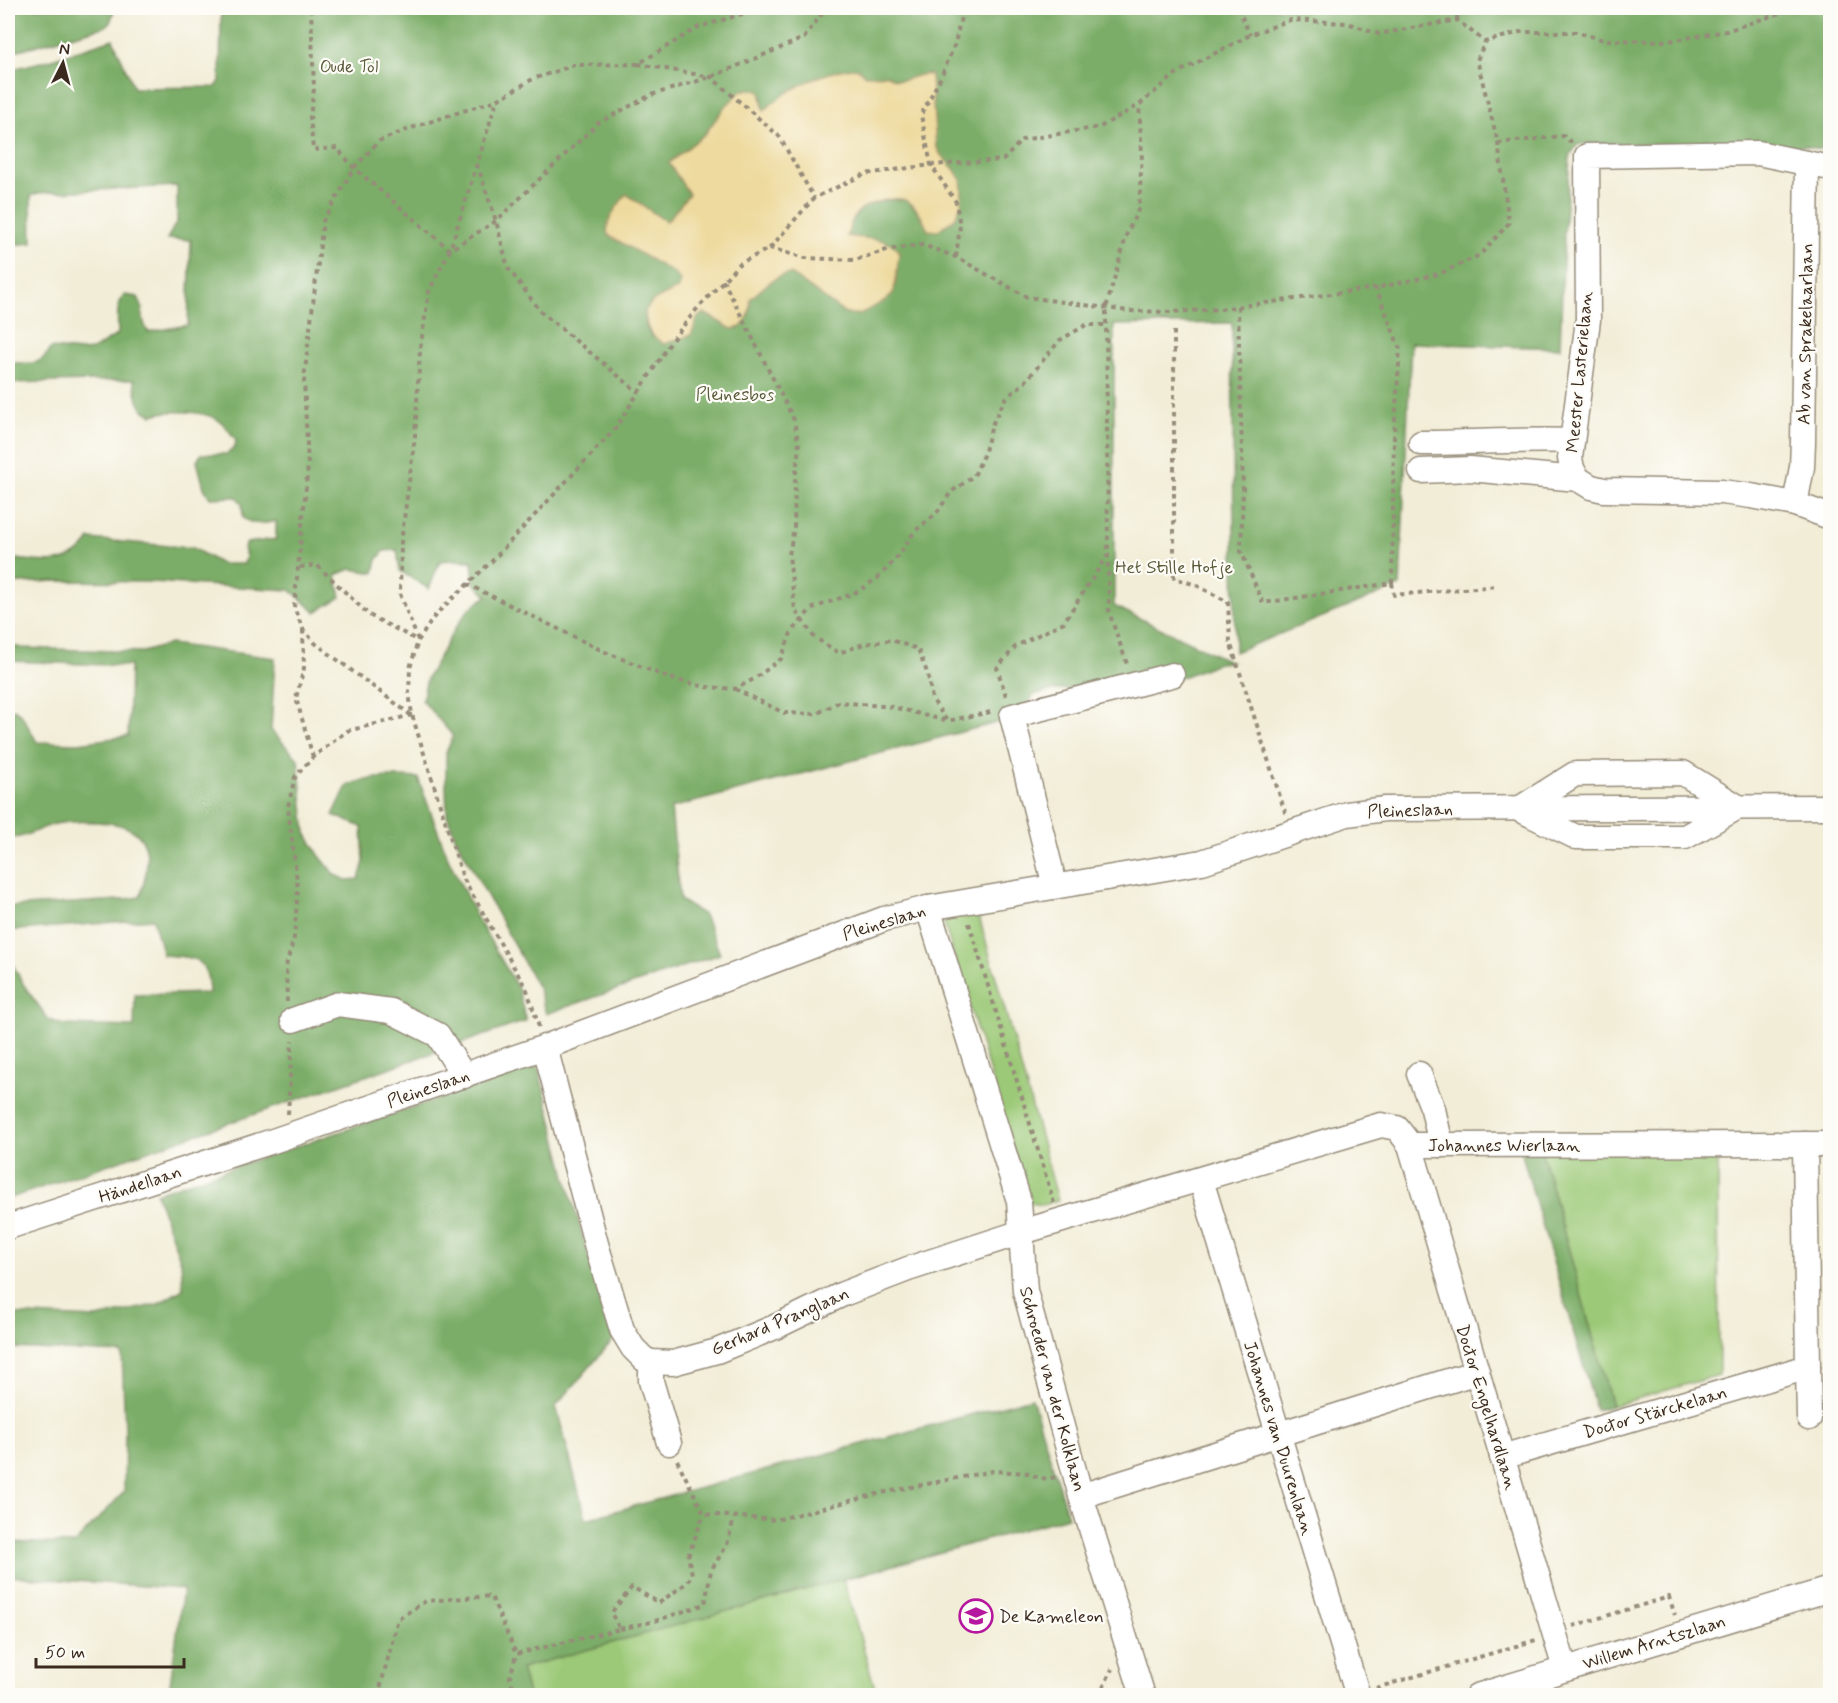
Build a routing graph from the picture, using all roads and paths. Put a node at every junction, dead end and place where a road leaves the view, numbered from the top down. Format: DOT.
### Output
graph roads {
  1 [pos="311,8"];
  2 [pos="806,8"];
  3 [pos="826,8"];
  4 [pos="963,8"];
  5 [pos="1238,8"];
  6 [pos="1458,8"];
  7 [pos="1796,8"];
  8 [pos="1456,20"];
  9 [pos="1250,35"];
  10 [pos="1485,42"];
  11 [pos="638,64"];
  12 [pos="711,77"];
  13 [pos="497,100"];
  14 [pos="1139,105"];
  15 [pos="1498,143"];
  16 [pos="1587,156"];
  17 [pos="477,163"];
  18 [pos="931,165"];
  19 [pos="1819,165"];
  20 [pos="354,168"];
  21 [pos="814,198"];
  22 [pos="496,221"];
  23 [pos="770,248"];
  24 [pos="450,250"];
  25 [pos="956,257"];
  26 [pos="723,280"];
  27 [pos="1376,288"];
  28 [pos="1238,306"];
  29 [pos="1106,308"];
  30 [pos="1106,325"];
  31 [pos="1174,331"];
  32 [pos="638,392"];
  33 [pos="1572,441"];
  34 [pos="1420,443"];
  35 [pos="1469,443"];
  36 [pos="1470,469"];
  37 [pos="1421,471"];
  38 [pos="1578,479"];
  39 [pos="1795,504"];
  40 [pos="1830,517"];
  41 [pos="1108,554"];
  42 [pos="300,567"];
  43 [pos="1392,583"];
  44 [pos="467,584"];
  45 [pos="1498,586"];
  46 [pos="801,620"];
  47 [pos="303,629"];
  48 [pos="418,641"];
  49 [pos="1172,675"];
  50 [pos="1134,684"];
  51 [pos="735,689"];
  52 [pos="1011,712"];
  53 [pos="412,715"];
  54 [pos="947,721"];
  55 [pos="313,757"];
  56 [pos="1738,807"];
  57 [pos="1830,807"];
  58 [pos="1519,808"];
  59 [pos="1292,832"];
  60 [pos="1055,886"];
  61 [pos="963,902"];
  62 [pos="928,908"];
  63 [pos="293,1020"];
  64 [pos="545,1047"];
  65 [pos="1419,1074"];
  66 [pos="464,1076"];
  67 [pos="280,1138"];
  68 [pos="1805,1144"];
  69 [pos="1830,1144"];
  70 [pos="1410,1145"];
  71 [pos="1441,1145"];
  72 [pos="1201,1180"];
  73 [pos="1059,1221"];
  74 [pos="8,1227"];
  75 [pos="1022,1232"];
  76 [pos="651,1362"];
  77 [pos="1808,1367"];
  78 [pos="1476,1372"];
  79 [pos="1809,1418"];
  80 [pos="1278,1435"];
  81 [pos="669,1443"];
  82 [pos="1502,1457"];
  83 [pos="1074,1473"];
  84 [pos="1081,1496"];
  85 [pos="704,1514"];
  86 [pos="735,1518"];
  87 [pos="1830,1589"];
  88 [pos="620,1629"];
  89 [pos="1555,1633"];
  90 [pos="1681,1634"];
  91 [pos="516,1654"];
  92 [pos="1565,1669"];
  93 [pos="378,1695"];
  94 [pos="516,1695"];
  95 [pos="1143,1695"];
  96 [pos="1358,1695"];
  97 [pos="1477,1695"];
  1 -- 20 [label="path"];
  2 -- 11 [label="path"];
  3 -- 12 [label="path"];
  4 -- 18 [label="path"];
  5 -- 9 [label="path"];
  6 -- 8 [label="path"];
  7 -- 10 [label="path"];
  8 -- 9 [label="path"];
  8 -- 10 [label="path"];
  9 -- 14 [label="path"];
  10 -- 15 [label="path"];
  11 -- 12 [label="path"];
  11 -- 13 [label="path"];
  12 -- 21 [label="path"];
  12 -- 22 [label="path"];
  13 -- 17 [label="path"];
  13 -- 20 [label="path"];
  14 -- 18 [label="path"];
  14 -- 29 [label="path"];
  15 -- 16 [label="path"];
  15 -- 27 [label="path"];
  16 -- 19 [label="street"];
  16 -- 33 [label="street, Meester Lasterielaan"];
  17 -- 22 [label="path"];
  17 -- 24 [label="path"];
  18 -- 21 [label="path"];
  18 -- 25 [label="path"];
  19 -- 39 [label="street, Ab van Sprakelaarlaan"];
  20 -- 24 [label="path"];
  20 -- 42 [label="path"];
  21 -- 23 [label="path"];
  22 -- 24 [label="path"];
  22 -- 32 [label="path"];
  23 -- 25 [label="path"];
  23 -- 26 [label="path"];
  24 -- 48 [label="path"];
  25 -- 29 [label="path"];
  26 -- 32 [label="path"];
  26 -- 46 [label="path"];
  27 -- 28 [label="path"];
  27 -- 43 [label="path"];
  28 -- 29 [label="path"];
  28 -- 43 [label="path"];
  29 -- 30 [label="path"];
  30 -- 41 [label="path"];
  30 -- 46 [label="path"];
  31 -- 59 [label="path"];
  32 -- 44 [label="path"];
  33 -- 35 [label="street"];
  33 -- 38 [label="street, Meester Lasterielaan"];
  34 -- 35 [label="street"];
  35 -- 36 [label="street"];
  36 -- 37 [label="street"];
  36 -- 38 [label="street"];
  38 -- 39 [label="street"];
  39 -- 40 [label="street"];
  41 -- 50 [label="path"];
  41 -- 52 [label="path"];
  42 -- 47 [label="path"];
  42 -- 48 [label="path"];
  43 -- 45 [label="path"];
  44 -- 48 [label="path"];
  44 -- 51 [label="path"];
  46 -- 51 [label="path"];
  46 -- 54 [label="path"];
  47 -- 53 [label="path"];
  47 -- 55 [label="path"];
  48 -- 53 [label="path"];
  49 -- 50 [label="street"];
  50 -- 52 [label="street"];
  51 -- 54 [label="path"];
  52 -- 54 [label="path"];
  52 -- 60 [label="street"];
  53 -- 55 [label="path"];
  53 -- 64 [label="path"];
  55 -- 63 [label="path"];
  56 -- 57 [label="street, Pleineslaan"];
  56 -- 58 [label="street, Pleineslaan"];
  56 -- 58 [label="street"];
  58 -- 59 [label="street, Pleineslaan"];
  59 -- 60 [label="street, Pleineslaan"];
  60 -- 61 [label="street, Pleineslaan"];
  61 -- 62 [label="street, Pleineslaan"];
  61 -- 73 [label="path"];
  62 -- 64 [label="street, Pleineslaan"];
  62 -- 75 [label="street, Schroeder van der Kolklaan"];
  63 -- 66 [label="street"];
  63 -- 67 [label="path"];
  64 -- 66 [label="street, Pleineslaan"];
  64 -- 76 [label="street"];
  65 -- 71 [label="street"];
  66 -- 67 [label="street, Pleineslaan"];
  67 -- 74 [label="street, Händellaan"];
  68 -- 69 [label="street, Johannes Wierlaan"];
  68 -- 71 [label="street, Johannes Wierlaan"];
  68 -- 77 [label="street"];
  70 -- 71 [label="street, Johannes Wierlaan"];
  70 -- 72 [label="street, Johannes Wierlaan"];
  70 -- 78 [label="street, Doctor Engelhardlaan"];
  72 -- 73 [label="street, Johannes Wierlaan"];
  72 -- 80 [label="street, Johannes van Duurenlaan"];
  73 -- 75 [label="street, Johannes Wierlaan"];
  75 -- 76 [label="street, Gerhard Pranglaan"];
  75 -- 83 [label="street, Schroeder van der Kolklaan"];
  76 -- 81 [label="street"];
  77 -- 79 [label="street"];
  77 -- 82 [label="street, Doctor Stärckelaan"];
  78 -- 80 [label="street"];
  78 -- 82 [label="street, Doctor Engelhardlaan"];
  80 -- 84 [label="street"];
  80 -- 96 [label="street, Johannes van Duurenlaan"];
  81 -- 85 [label="path"];
  82 -- 89 [label="street, Doctor Engelhardlaan"];
  83 -- 84 [label="street, Schroeder van der Kolklaan"];
  83 -- 86 [label="path"];
  84 -- 95 [label="street, Schroeder van der Kolklaan"];
  85 -- 86 [label="path"];
  85 -- 88 [label="path"];
  86 -- 88 [label="path"];
  87 -- 90 [label="street, Willem Arntszlaan"];
  88 -- 91 [label="path"];
  89 -- 90 [label="path"];
  89 -- 92 [label="street, Doctor Engelhardlaan"];
  89 -- 96 [label="path"];
  90 -- 92 [label="street, Willem Arntszlaan"];
  91 -- 93 [label="path"];
  91 -- 94 [label="path"];
  92 -- 97 [label="street, Willem Arntszlaan"];
}
